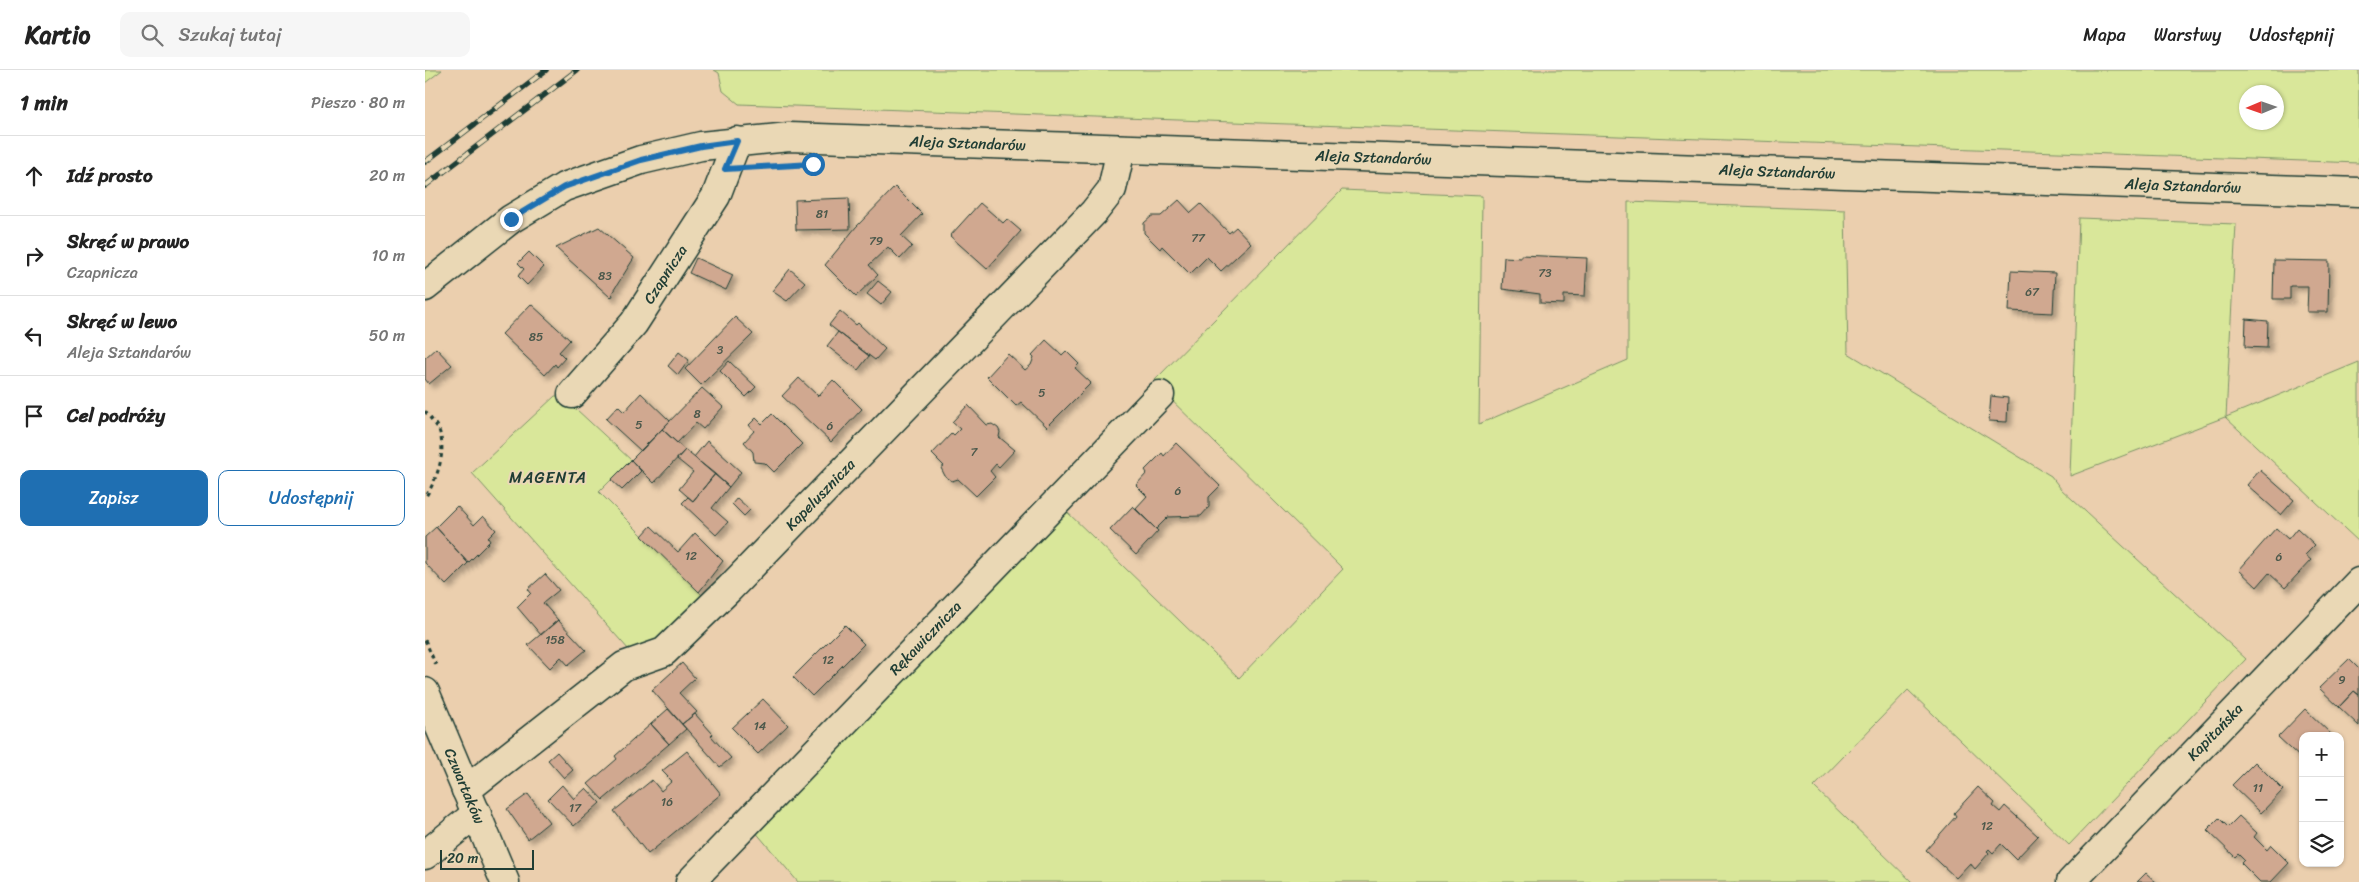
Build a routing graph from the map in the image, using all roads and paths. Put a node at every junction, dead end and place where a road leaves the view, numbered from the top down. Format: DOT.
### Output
graph roads {
  1 [pos="737,141"];
  2 [pos="1121,149"];
  3 [pos="2359,192"];
  4 [pos="425,287"];
  5 [pos="572,394"];
  6 [pos="1160,395"];
  7 [pos="425,411"];
  8 [pos="425,498"];
  9 [pos="2359,582"];
  10 [pos="425,692"];
  11 [pos="471,801"];
  12 [pos="425,856"];
  13 [pos="505,882"];
  14 [pos="690,882"];
  15 [pos="2071,882"];
  1 -- 2 [label="street, Aleja Sztandarów"];
  1 -- 4 [label="street, Aleja Sztandarów"];
  1 -- 5 [label="street, Czapnicza"];
  2 -- 3 [label="street, Aleja Sztandarów"];
  2 -- 11 [label="street, Kapelusznicza"];
  6 -- 14 [label="street, Rękawicznicza"];
  7 -- 8 [label="path"];
  9 -- 15 [label="street, Kapitańska"];
  10 -- 11 [label="street, Czwartaków"];
  11 -- 12 [label="street, Kapelusznicza"];
  11 -- 13 [label="street, Czwartaków"];
}
